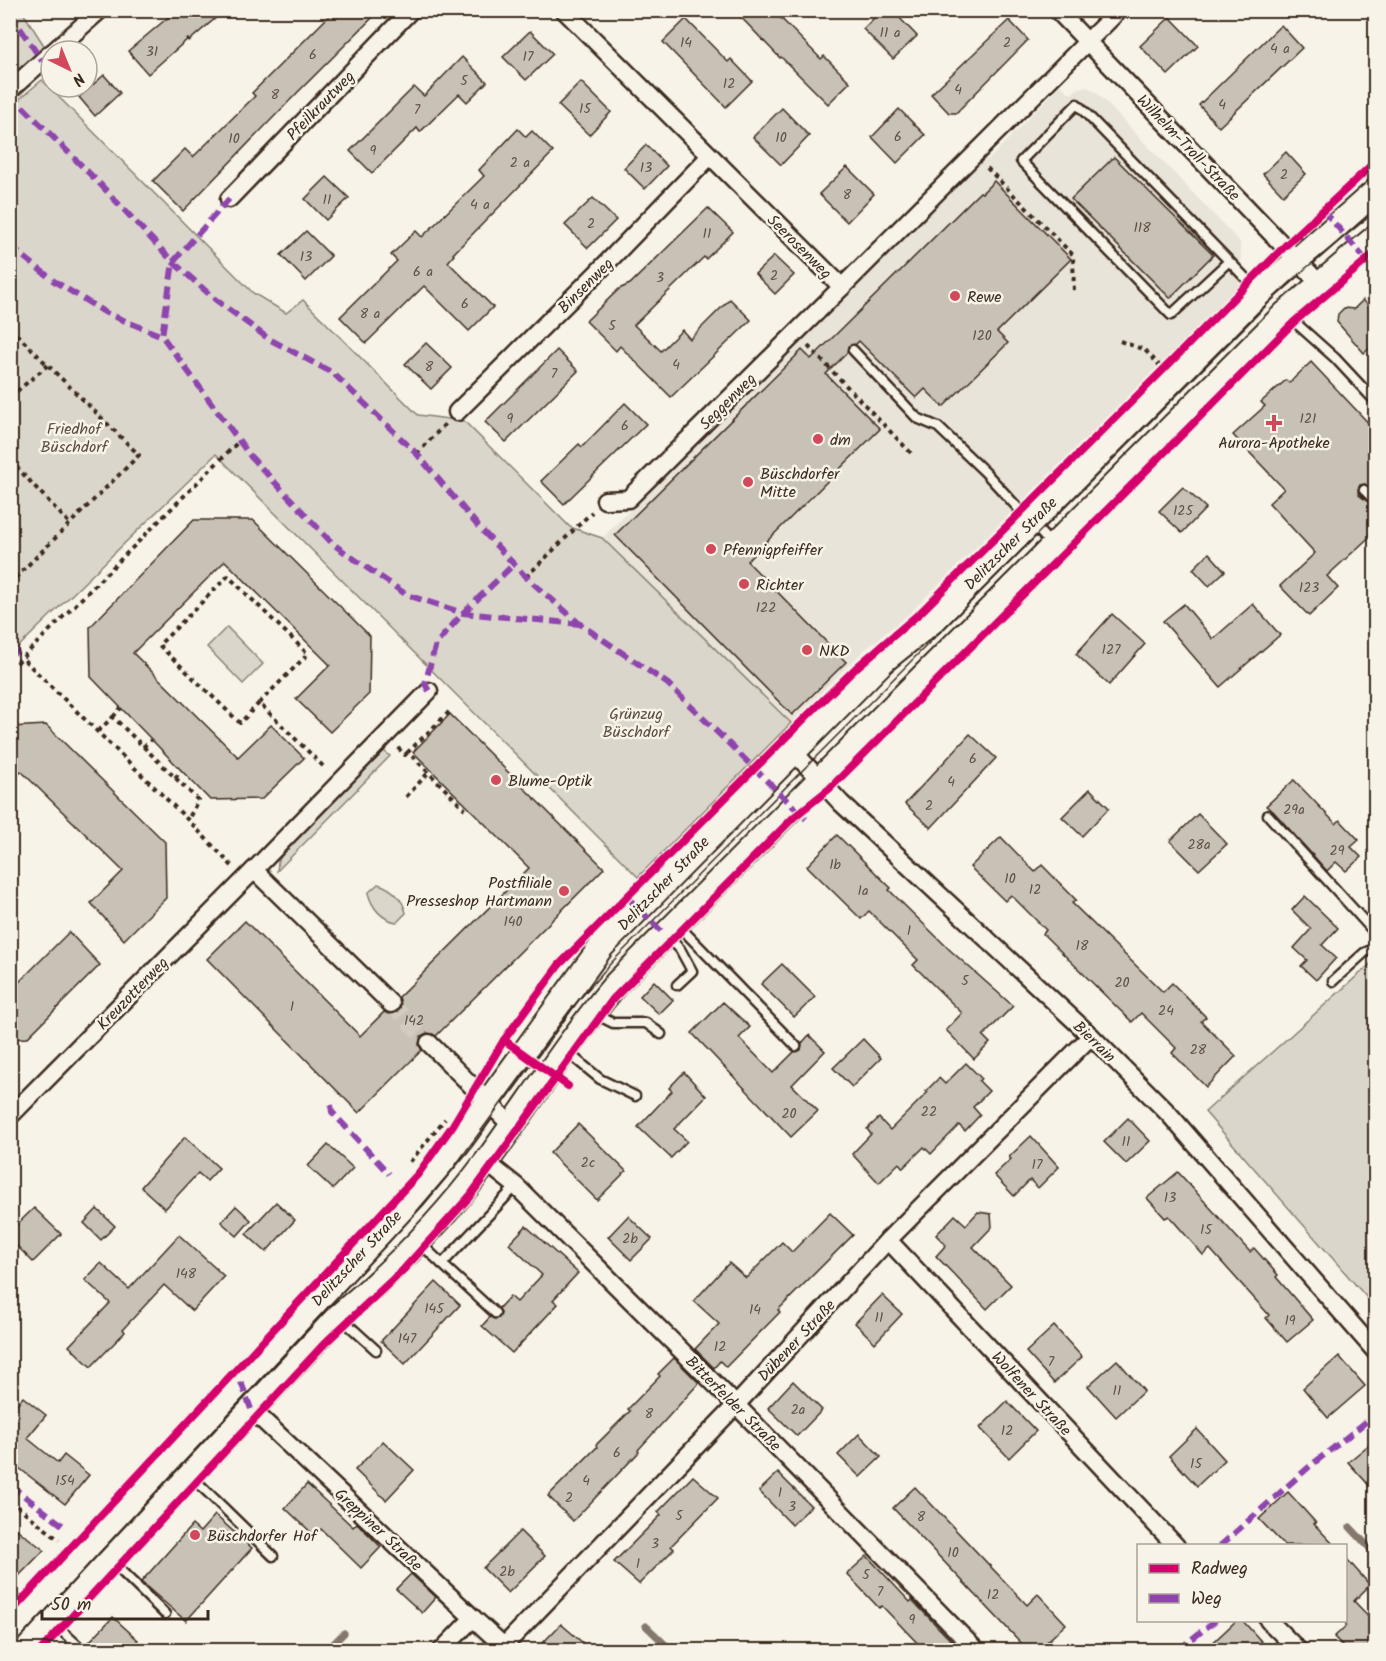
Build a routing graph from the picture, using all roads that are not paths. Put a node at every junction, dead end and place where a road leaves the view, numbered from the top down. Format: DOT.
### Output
graph roads {
  1 [pos="100,10"];
  2 [pos="411,10"];
  3 [pos="564,10"];
  4 [pos="1058,10"];
  5 [pos="1119,10"];
  6 [pos="67,39"];
  7 [pos="1088,41"];
  8 [pos="39,64"];
  9 [pos="10,90"];
  10 [pos="710,156"];
  11 [pos="1376,191"];
  12 [pos="230,199"];
  13 [pos="1376,237"];
  14 [pos="1298,259"];
  15 [pos="1228,262"];
  16 [pos="1320,284"];
  17 [pos="842,286"];
  18 [pos="1260,293"];
  19 [pos="1285,314"];
  20 [pos="853,350"];
  21 [pos="1376,402"];
  22 [pos="457,412"];
  23 [pos="1364,490"];
  24 [pos="605,500"];
  25 [pos="1376,502"];
  26 [pos="1030,522"];
  27 [pos="1054,547"];
  28 [pos="429,692"];
  29 [pos="793,750"];
  30 [pos="820,780"];
  31 [pos="1268,815"];
  32 [pos="249,875"];
  33 [pos="671,929"];
  34 [pos="1376,934"];
  35 [pos="1376,948"];
  36 [pos="1333,981"];
  37 [pos="677,985"];
  38 [pos="391,1004"];
  39 [pos="592,1013"];
  40 [pos="661,1034"];
  41 [pos="1091,1036"];
  42 [pos="429,1043"];
  43 [pos="796,1046"];
  44 [pos="565,1051"];
  45 [pos="635,1096"];
  46 [pos="488,1102"];
  47 [pos="10,1116"];
  48 [pos="512,1125"];
  49 [pos="486,1162"];
  50 [pos="516,1186"];
  51 [pos="888,1240"];
  52 [pos="418,1242"];
  53 [pos="442,1264"];
  54 [pos="495,1313"];
  55 [pos="339,1316"];
  56 [pos="376,1350"];
  57 [pos="1376,1353"];
  58 [pos="736,1405"];
  59 [pos="251,1409"];
  60 [pos="190,1475"];
  61 [pos="1175,1544"];
  62 [pos="273,1556"];
  63 [pos="110,1561"];
  64 [pos="165,1614"];
  65 [pos="473,1618"];
  66 [pos="1270,1622"];
  67 [pos="52,1623"];
  68 [pos="10,1630"];
  69 [pos="506,1648"];
  70 [pos="27,1650"];
  71 [pos="83,1650"];
  72 [pos="442,1650"];
  73 [pos="976,1650"];
  74 [pos="1298,1650"];
  1 -- 6 [label="street"];
  2 -- 12 [label="street, Pfeilkrautweg"];
  3 -- 10 [label="street, Seerosenweg"];
  4 -- 7 [label="street, Wilhelm-Troll-Straße"];
  5 -- 7 [label="street, Seerosenweg"];
  7 -- 14 [label="street, Wilhelm-Troll-Straße"];
  7 -- 17 [label="street, Seerosenweg"];
  8 -- 9 [label="street"];
  10 -- 17 [label="street, Seerosenweg"];
  10 -- 22 [label="street, Binsenweg"];
  11 -- 14 [label="main road, Delitzscher Straße"];
  13 -- 16 [label="main road, Delitzscher Straße"];
  14 -- 16 [label="street, Wilhelm-Troll-Straße"];
  14 -- 18 [label="main road, Delitzscher Straße"];
  15 -- 15 [label="lane"];
  15 -- 18 [label="lane"];
  16 -- 19 [label="main road, Delitzscher Straße"];
  17 -- 24 [label="street, Seggenweg"];
  18 -- 26 [label="main road, Delitzscher Straße"];
  19 -- 21 [label="lane"];
  19 -- 27 [label="main road, Delitzscher Straße"];
  20 -- 26 [label="lane"];
  23 -- 25 [label="lane"];
  26 -- 27 [label="lane"];
  26 -- 29 [label="main road, Delitzscher Straße"];
  27 -- 30 [label="main road, Delitzscher Straße"];
  28 -- 32 [label="street, Kreuzotterweg"];
  29 -- 30 [label="street, Bierrain"];
  29 -- 46 [label="main road, Delitzscher Straße"];
  30 -- 33 [label="main road, Delitzscher Straße"];
  30 -- 41 [label="street, Bierrain"];
  31 -- 34 [label="lane"];
  32 -- 38 [label="street"];
  32 -- 47 [label="street, Kreuzotterweg"];
  33 -- 37 [label="lane"];
  33 -- 39 [label="main road, Delitzscher Straße"];
  33 -- 43 [label="lane"];
  35 -- 36 [label="lane"];
  39 -- 40 [label="lane"];
  39 -- 44 [label="main road, Delitzscher Straße"];
  41 -- 51 [label="street, Dübener Straße"];
  41 -- 57 [label="street, Bierrain"];
  42 -- 46 [label="street"];
  44 -- 45 [label="lane"];
  44 -- 48 [label="main road, Delitzscher Straße"];
  46 -- 48 [label="street"];
  46 -- 68 [label="main road, Delitzscher Straße"];
  48 -- 49 [label="main road, Delitzscher Straße"];
  49 -- 50 [label="street, Bitterfelder Straße"];
  49 -- 52 [label="main road, Delitzscher Straße"];
  50 -- 53 [label="lane"];
  50 -- 58 [label="street, Bitterfelder Straße"];
  51 -- 58 [label="street, Dübener Straße"];
  51 -- 61 [label="street, Wolfener Straße"];
  52 -- 53 [label="lane"];
  52 -- 55 [label="main road, Delitzscher Straße"];
  53 -- 54 [label="lane"];
  55 -- 56 [label="lane"];
  55 -- 59 [label="main road, Delitzscher Straße"];
  58 -- 69 [label="street, Dübener Straße"];
  58 -- 73 [label="street, Bitterfelder Straße"];
  59 -- 60 [label="main road, Delitzscher Straße"];
  59 -- 65 [label="street, Greppiner Straße"];
  60 -- 62 [label="lane"];
  60 -- 63 [label="main road, Delitzscher Straße"];
  63 -- 64 [label="lane"];
  63 -- 67 [label="main road, Delitzscher Straße"];
  65 -- 69 [label="street, Greppiner Straße"];
  65 -- 72 [label="street"];
  66 -- 74 [label="street"];
  67 -- 70 [label="main road, Delitzscher Straße"];
  67 -- 71 [label="lane"];
}
